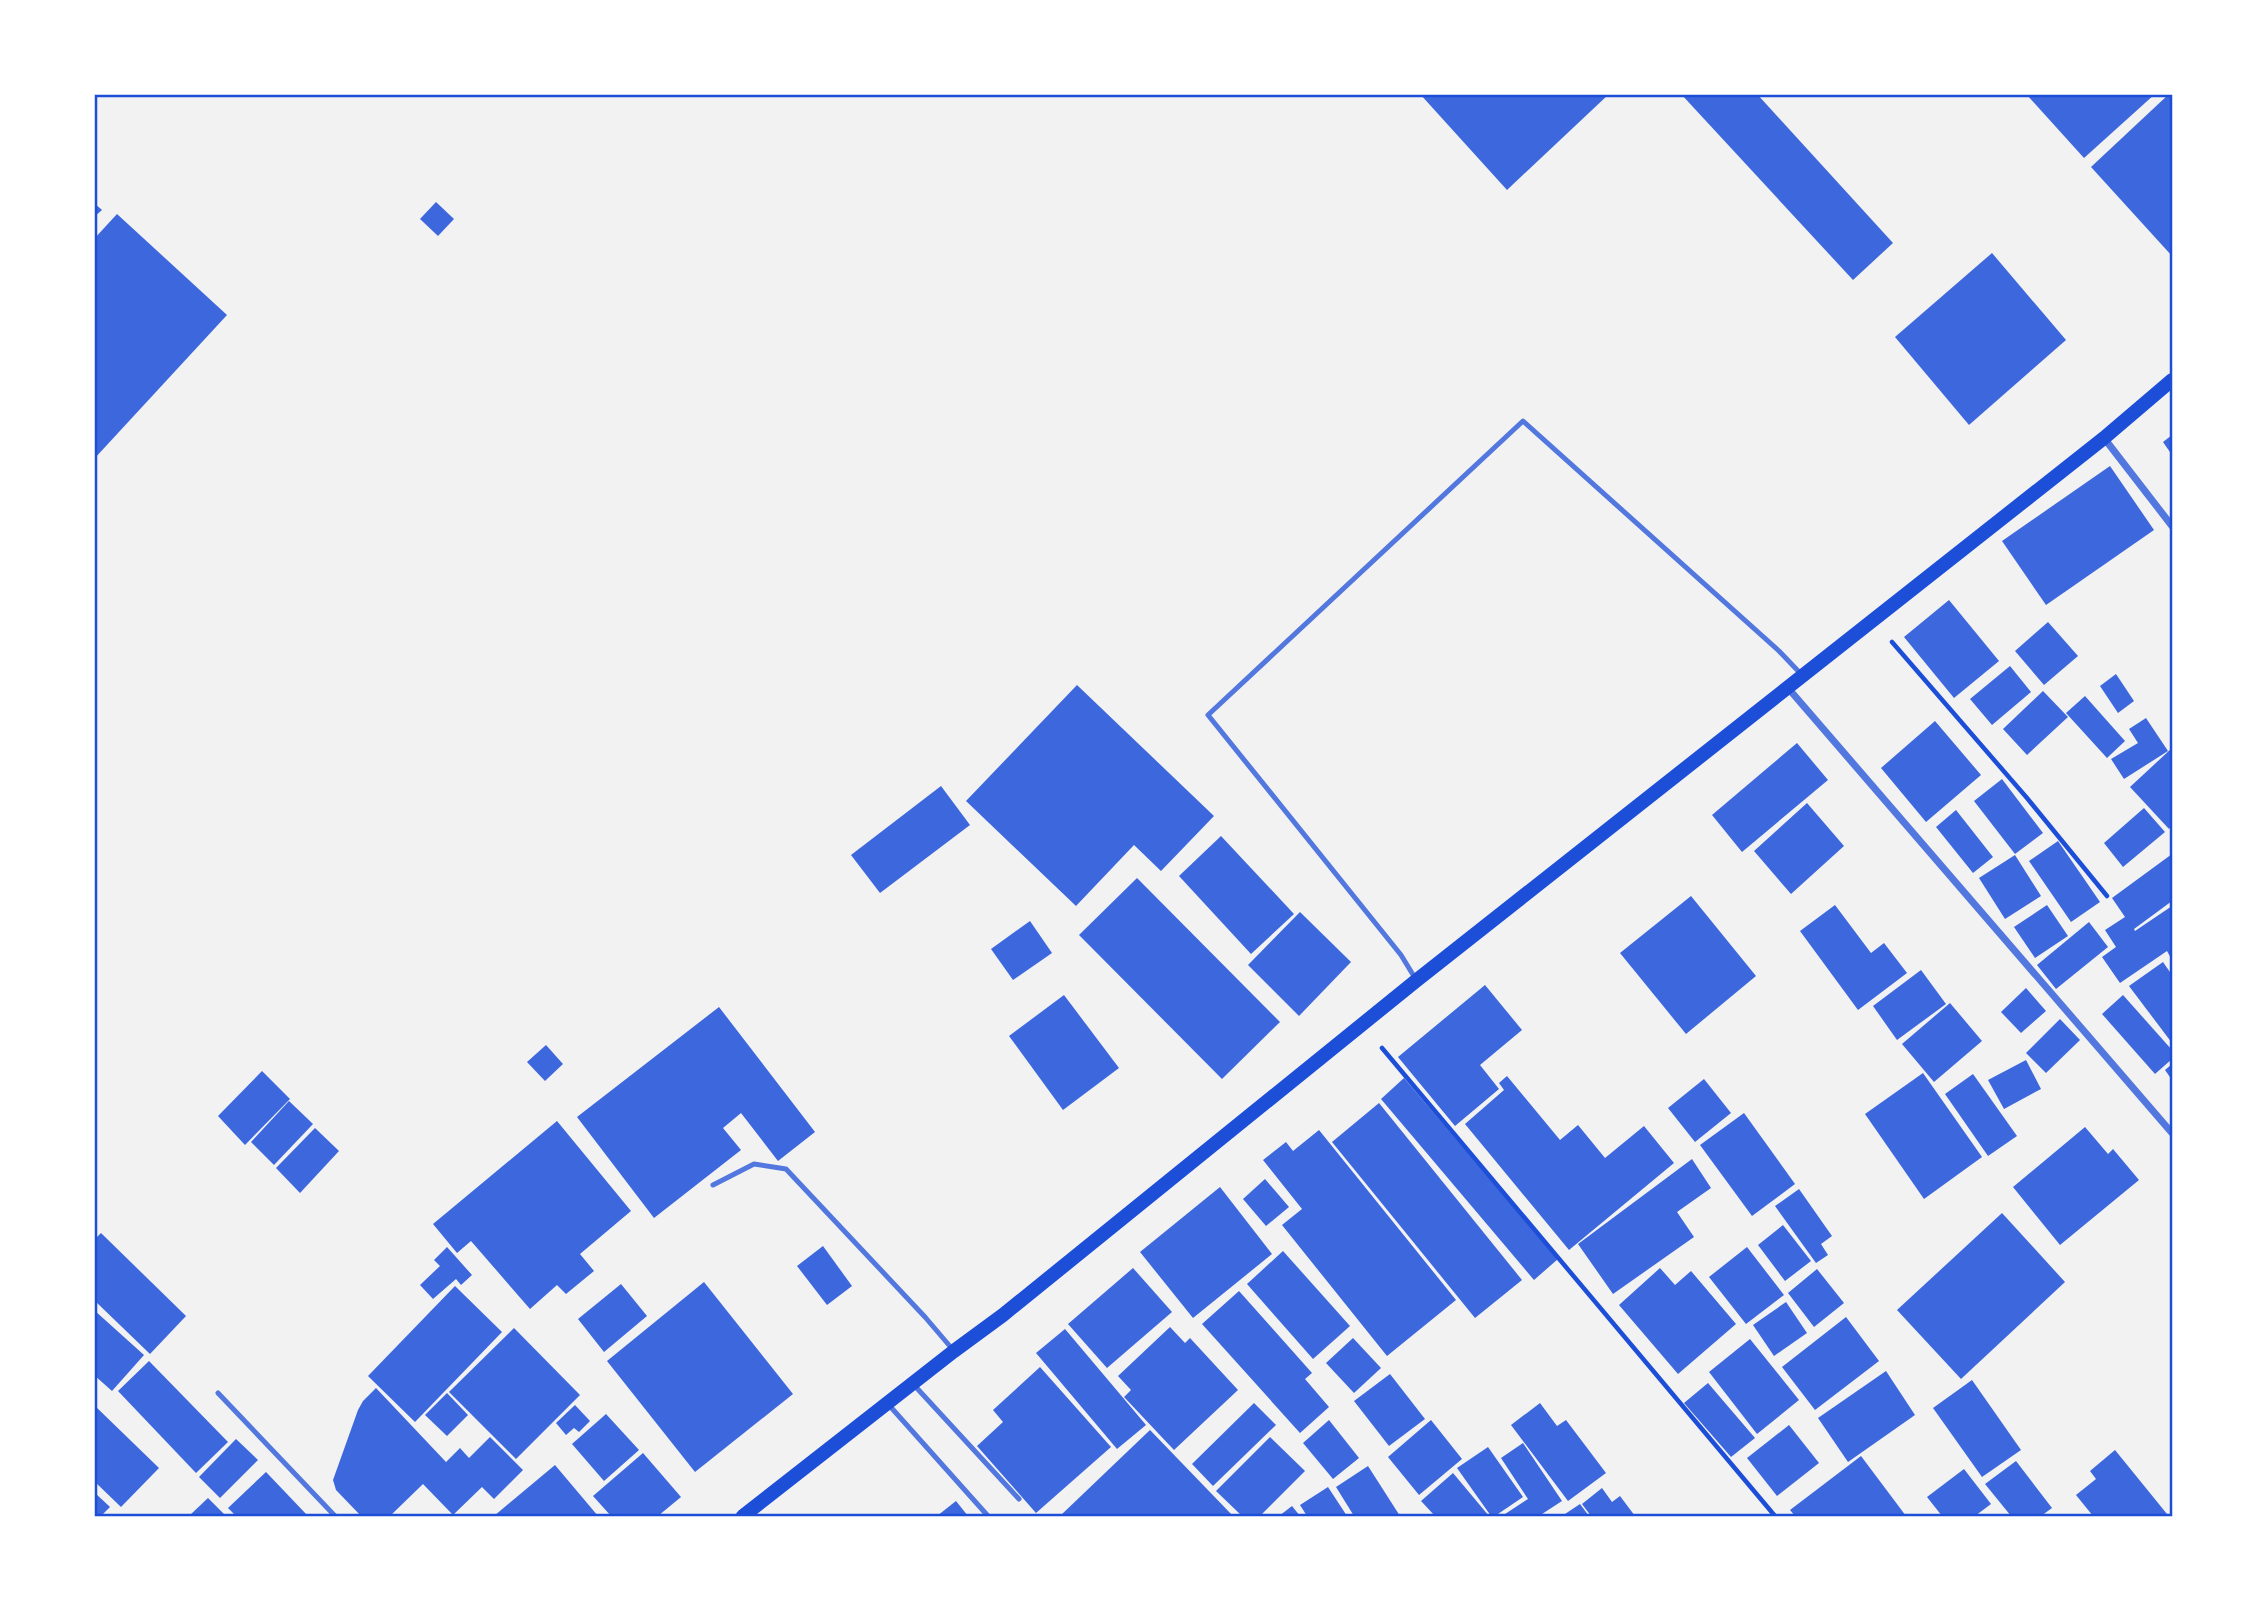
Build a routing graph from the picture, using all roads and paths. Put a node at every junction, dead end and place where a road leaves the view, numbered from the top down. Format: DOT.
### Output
graph roads {
  1 [pos="2172,380"];
  2 [pos="2104,438"];
  3 [pos="2172,526"];
  4 [pos="1873,620"];
  5 [pos="1803,676"];
  6 [pos="1788,688"];
  7 [pos="2107,895"];
  8 [pos="1417,980"];
  9 [pos="1363,1025"];
  10 [pos="2172,1133"];
  11 [pos="713,1185"];
  12 [pos="954,1351"];
  13 [pos="914,1385"];
  14 [pos="218,1393"];
  15 [pos="888,1405"];
  16 [pos="1019,1499"];
  17 [pos="335,1517"];
  18 [pos="743,1517"];
  19 [pos="988,1517"];
  20 [pos="1775,1517"];
  1 -- 2 [label="main road"];
  2 -- 3 [label="street"];
  2 -- 4 [label="main road"];
  4 -- 5 [label="main road"];
  4 -- 7 [label="path"];
  5 -- 6 [label="main road"];
  5 -- 8 [label="lane"];
  6 -- 8 [label="main road"];
  6 -- 10 [label="street"];
  8 -- 9 [label="main road"];
  9 -- 12 [label="main road"];
  9 -- 20 [label="path"];
  11 -- 12 [label="lane"];
  12 -- 13 [label="main road"];
  13 -- 15 [label="main road"];
  13 -- 16 [label="lane"];
  14 -- 17 [label="lane"];
  15 -- 18 [label="main road"];
  15 -- 19 [label="lane"];
}
